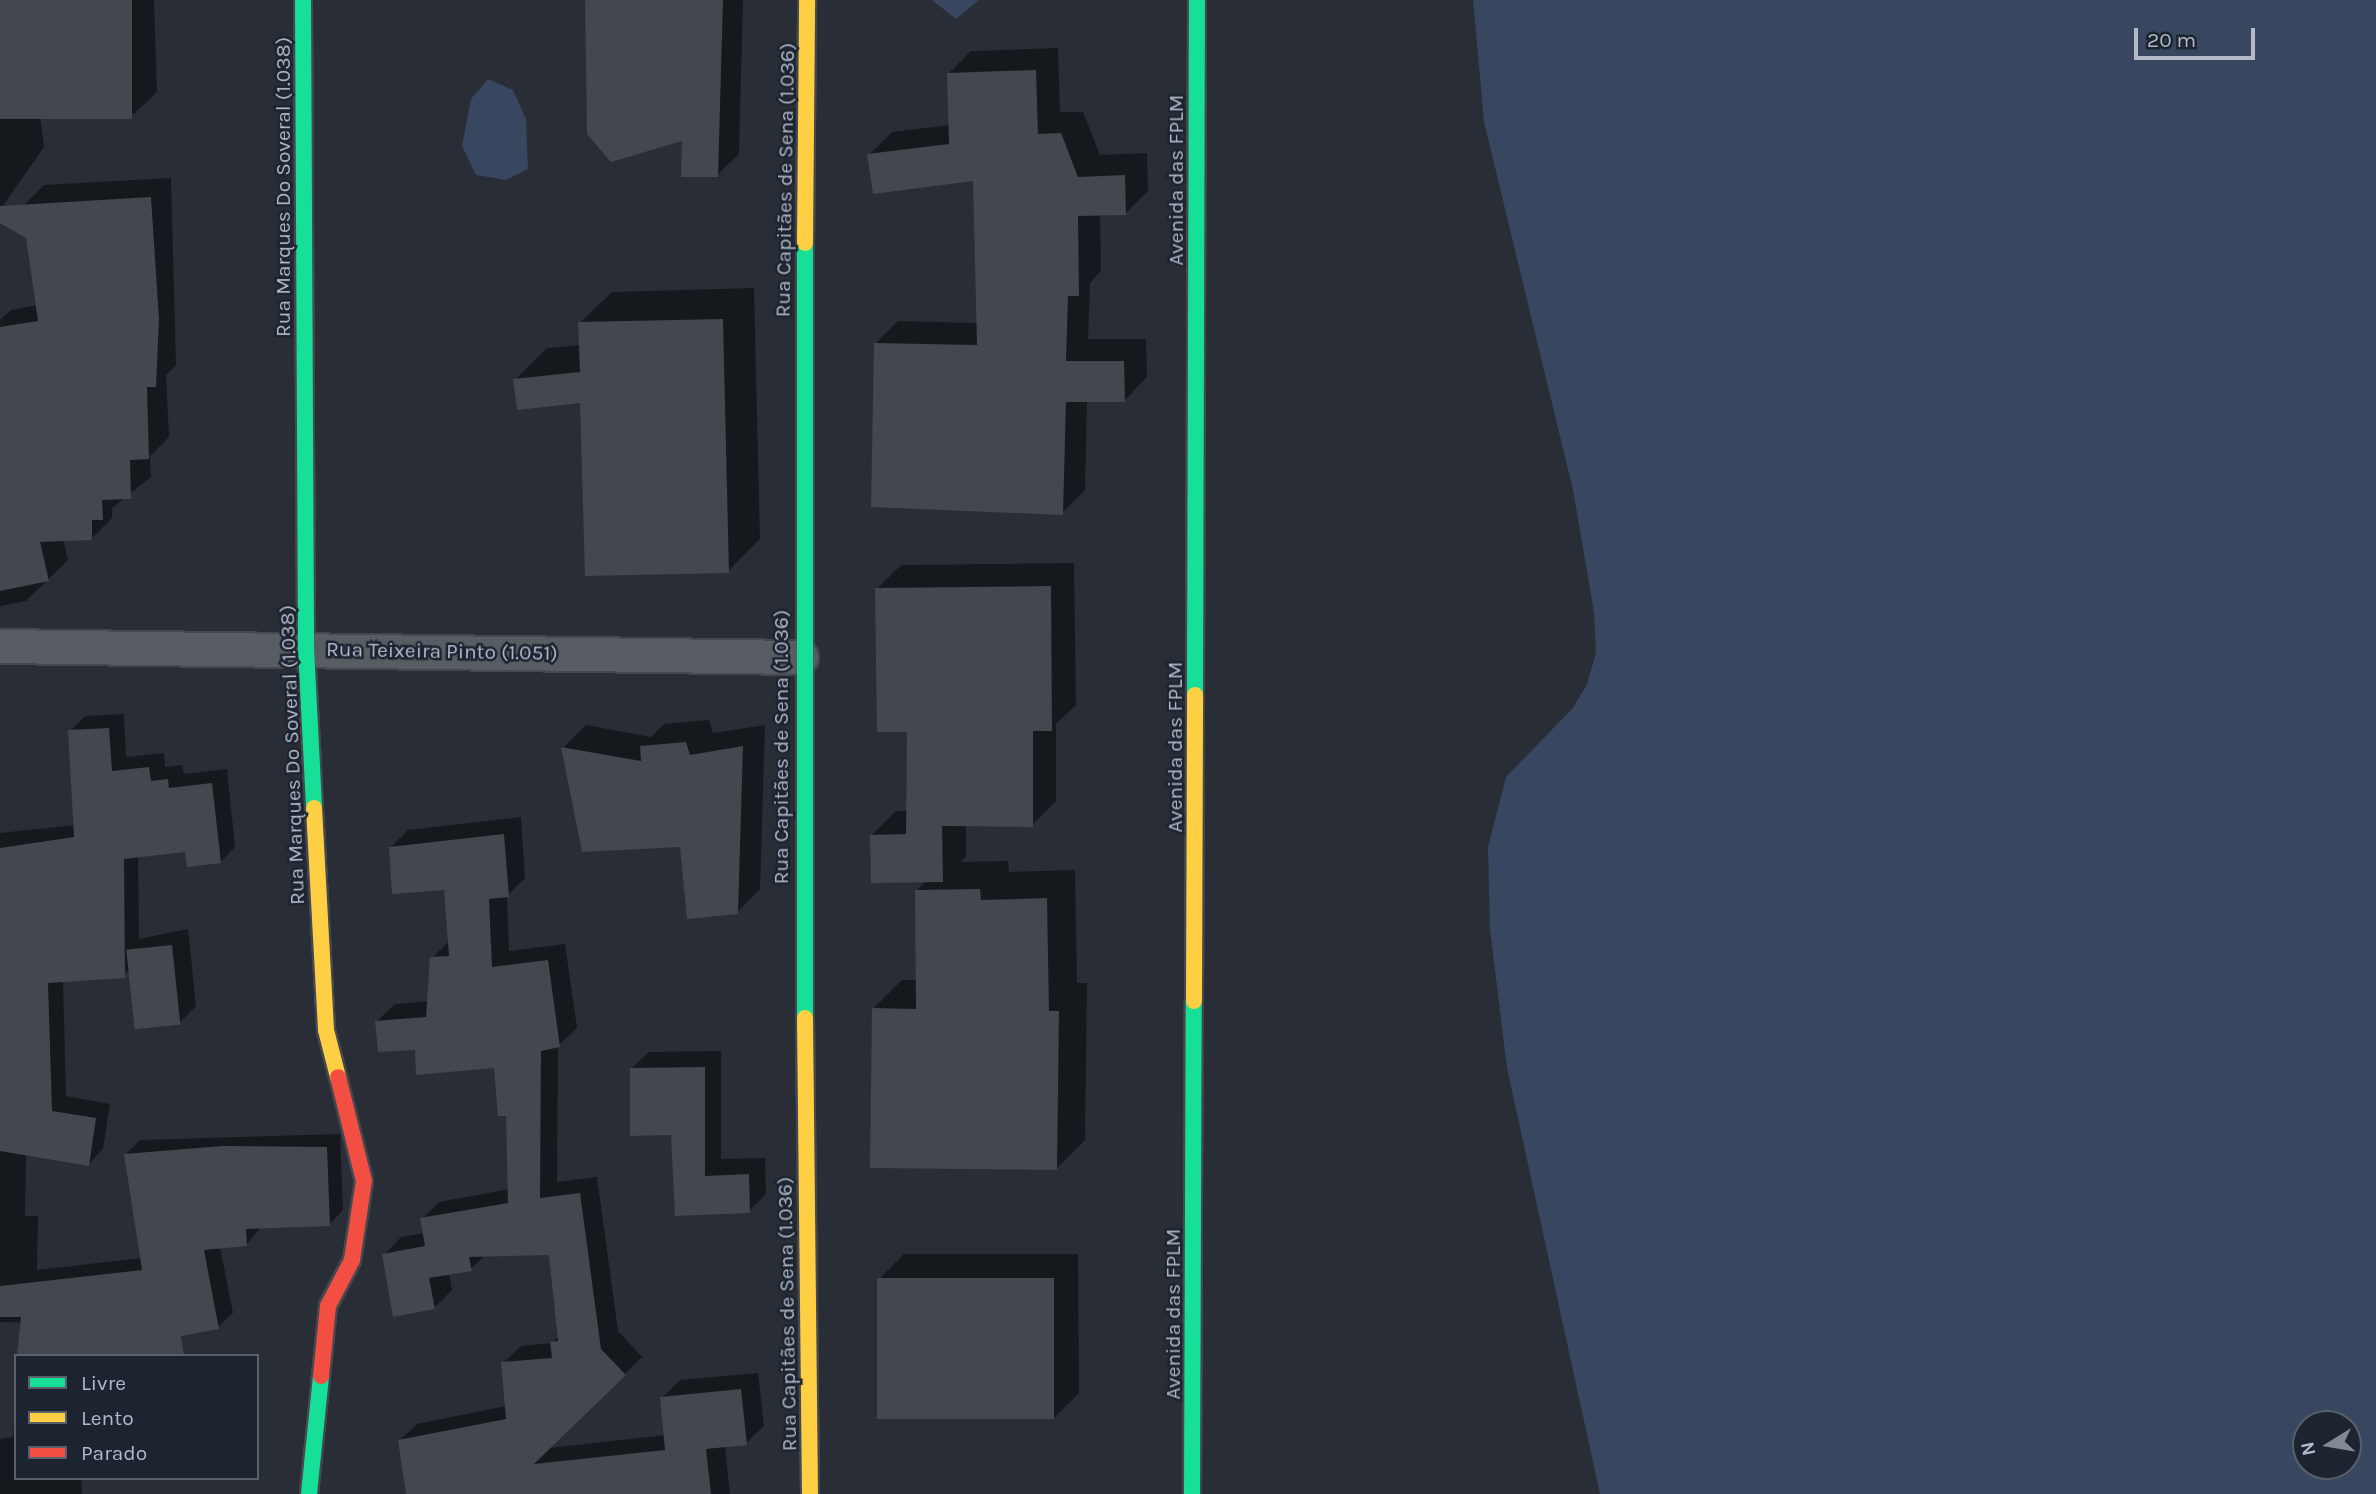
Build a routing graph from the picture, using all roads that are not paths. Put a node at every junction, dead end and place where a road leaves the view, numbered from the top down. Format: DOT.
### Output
graph roads {
  1 [pos="303,0"];
  2 [pos="807,0"];
  3 [pos="1197,0"];
  4 [pos="0,646"];
  5 [pos="306,648"];
  6 [pos="801,657"];
  7 [pos="309,1494"];
  8 [pos="810,1494"];
  9 [pos="1192,1494"];
  1 -- 5 [label="street, Rua Marques Do Soveral (1.038)"];
  2 -- 6 [label="street, Rua Capitães de Sena (1.036)"];
  3 -- 9 [label="street, Avenida das FPLM"];
  4 -- 5 [label="street, Rua Teixeira Pinto (1.051)"];
  5 -- 6 [label="street, Rua Teixeira Pinto (1.051)"];
  5 -- 7 [label="street, Rua Marques Do Soveral (1.038)"];
  6 -- 8 [label="street, Rua Capitães de Sena (1.036)"];
}
